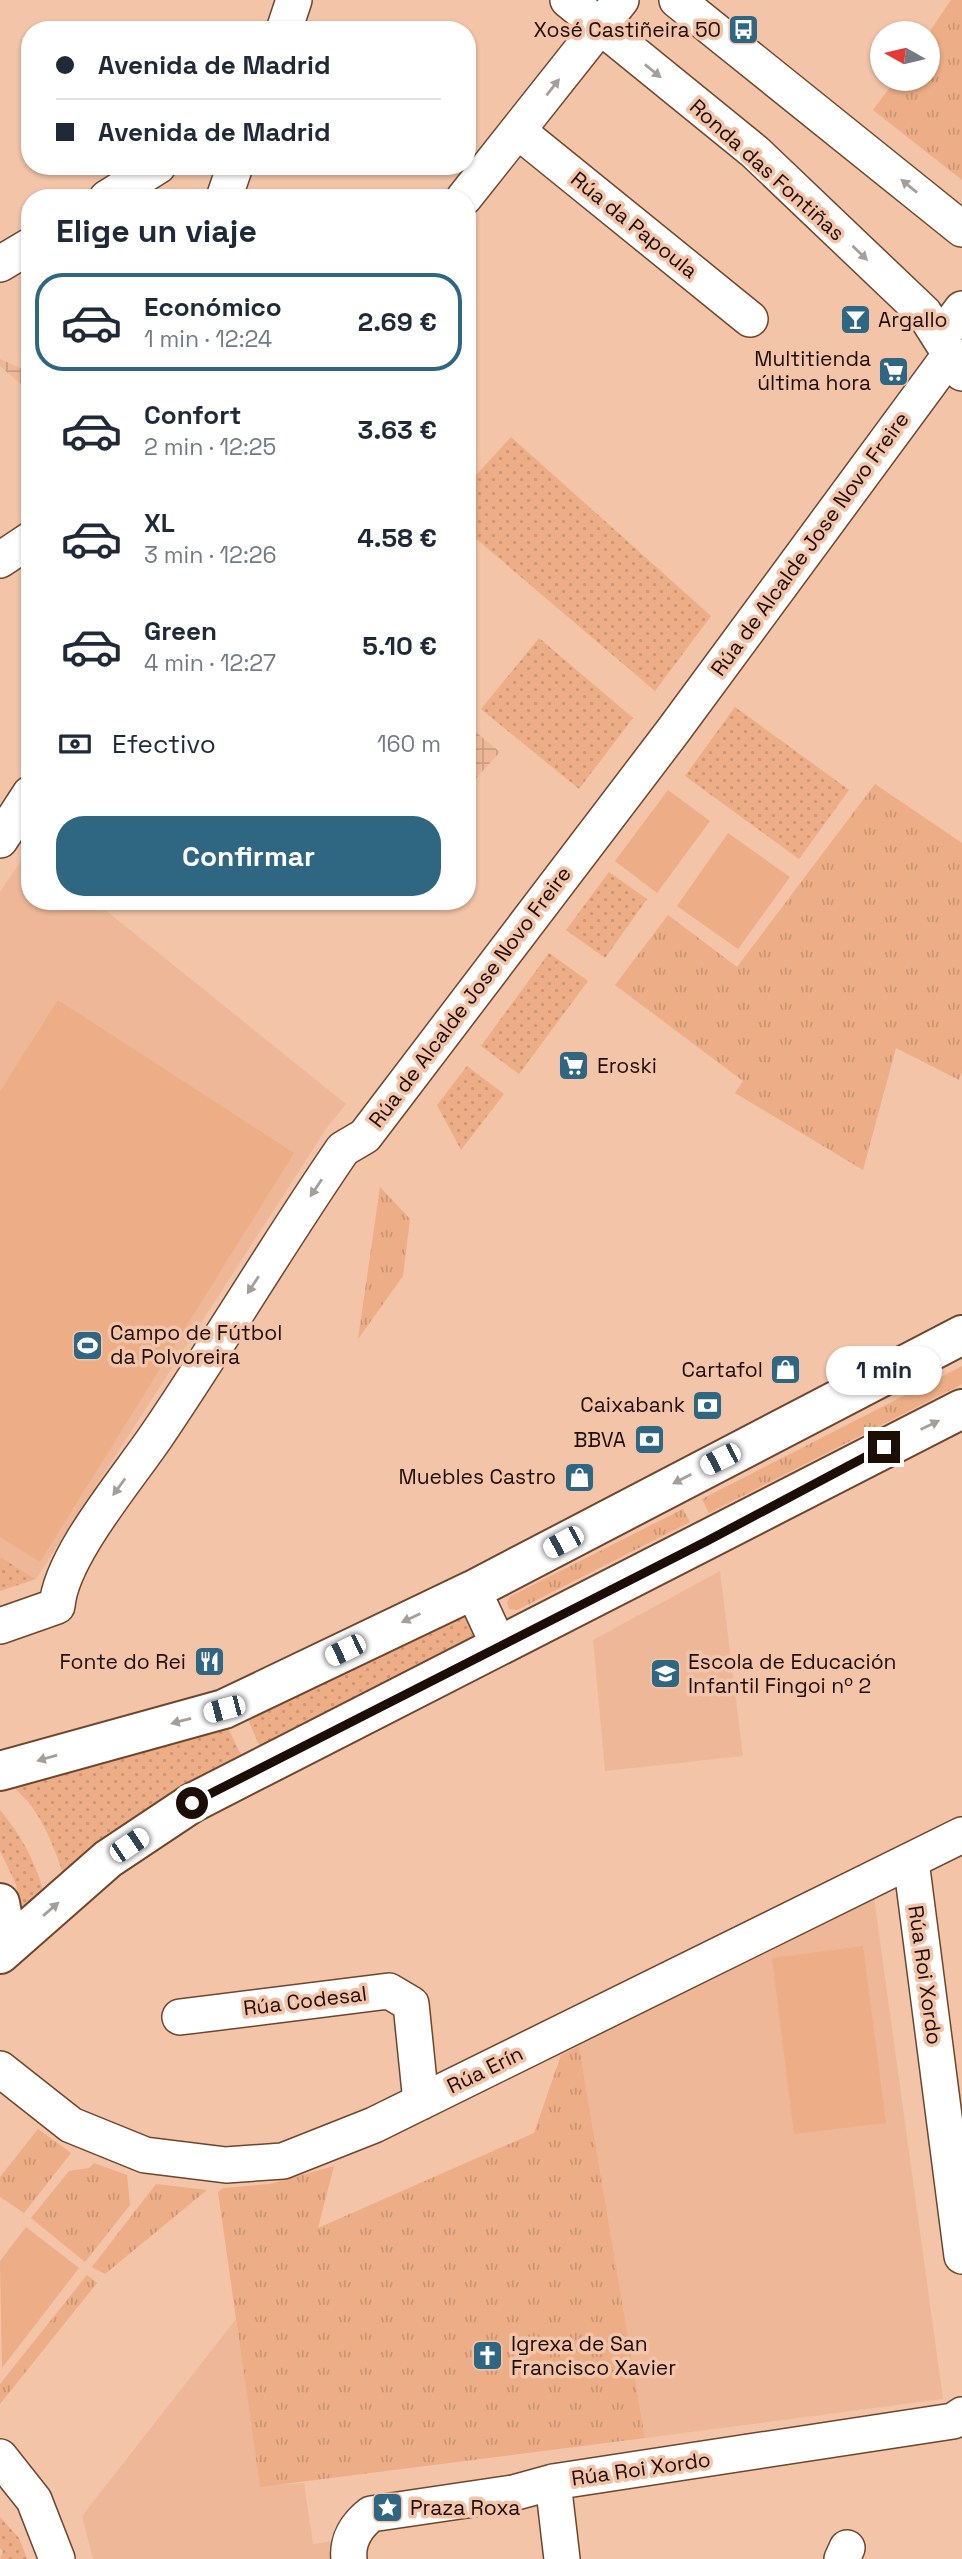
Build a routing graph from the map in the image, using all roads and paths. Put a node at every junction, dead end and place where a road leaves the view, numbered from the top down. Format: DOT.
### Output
graph roads {
  1 [pos="294,0"];
  2 [pos="568,0"];
  3 [pos="621,0"];
  4 [pos="677,0"];
  5 [pos="287,21"];
  6 [pos="599,28"];
  7 [pos="517,131"];
  8 [pos="144,175"];
  9 [pos="121,189"];
  10 [pos="471,189"];
  11 [pos="962,229"];
  12 [pos="21,251"];
  13 [pos="0,264"];
  14 [pos="962,309"];
  15 [pos="750,319"];
  16 [pos="950,355"];
  17 [pos="21,546"];
  18 [pos="0,560"];
  19 [pos="21,808"];
  20 [pos="0,841"];
  21 [pos="962,1335"];
  22 [pos="962,1409"];
  23 [pos="472,1590"];
  24 [pos="0,1626"];
  25 [pos="499,1646"];
  26 [pos="0,1771"];
  27 [pos="962,1835"];
  28 [pos="911,1861"];
  29 [pos="0,1903"];
  30 [pos="0,1948"];
  31 [pos="0,1954"];
  32 [pos="180,2017"];
  33 [pos="0,2069"];
  34 [pos="421,2102"];
  35 [pos="962,2256"];
  36 [pos="962,2415"];
  37 [pos="0,2457"];
  38 [pos="553,2482"];
  39 [pos="57,2559"];
  40 [pos="349,2559"];
  41 [pos="562,2559"];
  1 -- 5 [label="street"];
  2 -- 6 [label="street, Ronda das Fontiñas"];
  3 -- 6 [label="street"];
  11 -- 4 [label="street, one-way"];
  7 -- 6 [label="street, one-way"];
  6 -- 16 [label="street, Ronda das Fontiñas, one-way"];
  7 -- 10 [label="street"];
  7 -- 15 [label="street, Rúa da Papoula"];
  8 -- 9 [label="street"];
  12 -- 13 [label="street"];
  14 -- 16 [label="street, Rúa de Alcalde Jose Novo Freire"];
  16 -- 24 [label="street, Rúa de Alcalde Jose Novo Freire, one-way"];
  17 -- 18 [label="street"];
  19 -- 20 [label="street"];
  21 -- 23 [label="street, one-way"];
  25 -- 22 [label="street, one-way"];
  23 -- 25 [label="street"];
  23 -- 26 [label="street, one-way"];
  31 -- 25 [label="street, one-way"];
  27 -- 28 [label="street, Rúa Erín"];
  28 -- 34 [label="street, Rúa Erín"];
  28 -- 35 [label="street, Rúa Roi Xordo"];
  29 -- 30 [label="street"];
  32 -- 34 [label="street, Rúa Codesal"];
  33 -- 34 [label="street, Rúa Erín"];
  36 -- 38 [label="street, Rúa Roi Xordo"];
  37 -- 39 [label="street"];
  38 -- 40 [label="street, Rúa Roi Xordo"];
  38 -- 41 [label="street"];
}
